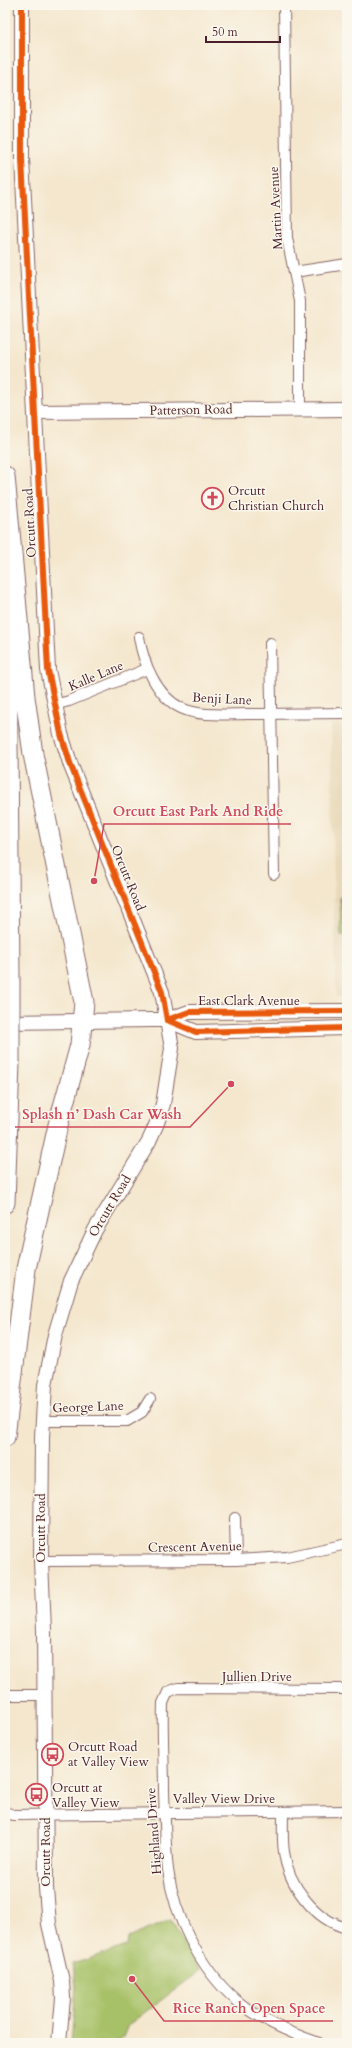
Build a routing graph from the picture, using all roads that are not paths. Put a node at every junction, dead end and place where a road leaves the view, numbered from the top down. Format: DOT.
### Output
graph roads {
  1 [pos="22,5"];
  2 [pos="284,5"];
  3 [pos="347,264"];
  4 [pos="294,272"];
  5 [pos="300,409"];
  6 [pos="347,409"];
  7 [pos="36,412"];
  8 [pos="5,476"];
  9 [pos="5,510"];
  10 [pos="140,637"];
  11 [pos="270,643"];
  12 [pos="147,669"];
  13 [pos="54,705"];
  14 [pos="347,713"];
  15 [pos="271,714"];
  16 [pos="274,874"];
  17 [pos="347,1011"];
  18 [pos="167,1020"];
  19 [pos="5,1022"];
  20 [pos="83,1022"];
  21 [pos="347,1028"];
  22 [pos="5,1203"];
  23 [pos="150,1399"];
  24 [pos="42,1421"];
  25 [pos="5,1437"];
  26 [pos="235,1518"];
  27 [pos="347,1544"];
  28 [pos="236,1560"];
  29 [pos="41,1561"];
  30 [pos="347,1689"];
  31 [pos="168,1692"];
  32 [pos="5,1695"];
  33 [pos="45,1695"];
  34 [pos="5,1812"];
  35 [pos="283,1812"];
  36 [pos="347,1812"];
  37 [pos="165,1813"];
  38 [pos="46,1814"];
  39 [pos="347,1928"];
  40 [pos="59,2043"];
  41 [pos="319,2043"];
  1 -- 7 [label="street, Orcutt Road"];
  2 -- 4 [label="street, Martin Avenue"];
  3 -- 4 [label="street"];
  4 -- 5 [label="street, Martin Avenue"];
  5 -- 6 [label="street, Patterson Road"];
  5 -- 7 [label="street, Patterson Road"];
  7 -- 13 [label="street, Orcutt Road"];
  8 -- 20 [label="highway"];
  9 -- 22 [label="highway, bridge"];
  10 -- 12 [label="street, Benji Lane"];
  11 -- 15 [label="street"];
  12 -- 13 [label="street, Kalle Lane"];
  12 -- 15 [label="street, Benji Lane"];
  13 -- 18 [label="street, Orcutt Road"];
  14 -- 15 [label="street, Benji Lane"];
  15 -- 16 [label="street"];
  17 -- 18 [label="street, East Clark Avenue"];
  18 -- 20 [label="street, East Clark Avenue"];
  18 -- 21 [label="street, East Clark Avenue"];
  18 -- 24 [label="street, Orcutt Road"];
  19 -- 20 [label="street, East Clark Avenue"];
  20 -- 25 [label="highway"];
  23 -- 24 [label="street, George Lane"];
  24 -- 29 [label="street, Orcutt Road"];
  26 -- 28 [label="street"];
  27 -- 28 [label="street, Crescent Avenue"];
  28 -- 29 [label="street, Crescent Avenue"];
  29 -- 33 [label="street, Orcutt Road"];
  30 -- 31 [label="street, Jullien Drive"];
  31 -- 37 [label="street, Highland Drive"];
  32 -- 33 [label="street"];
  33 -- 38 [label="street, Orcutt Road"];
  34 -- 38 [label="street, Valley View Drive"];
  35 -- 36 [label="street, Valley View Drive"];
  35 -- 37 [label="street, Valley View Drive"];
  35 -- 39 [label="street"];
  37 -- 38 [label="street, Valley View Drive"];
  37 -- 41 [label="street, Highland Drive"];
  38 -- 40 [label="street, Orcutt Road"];
}
